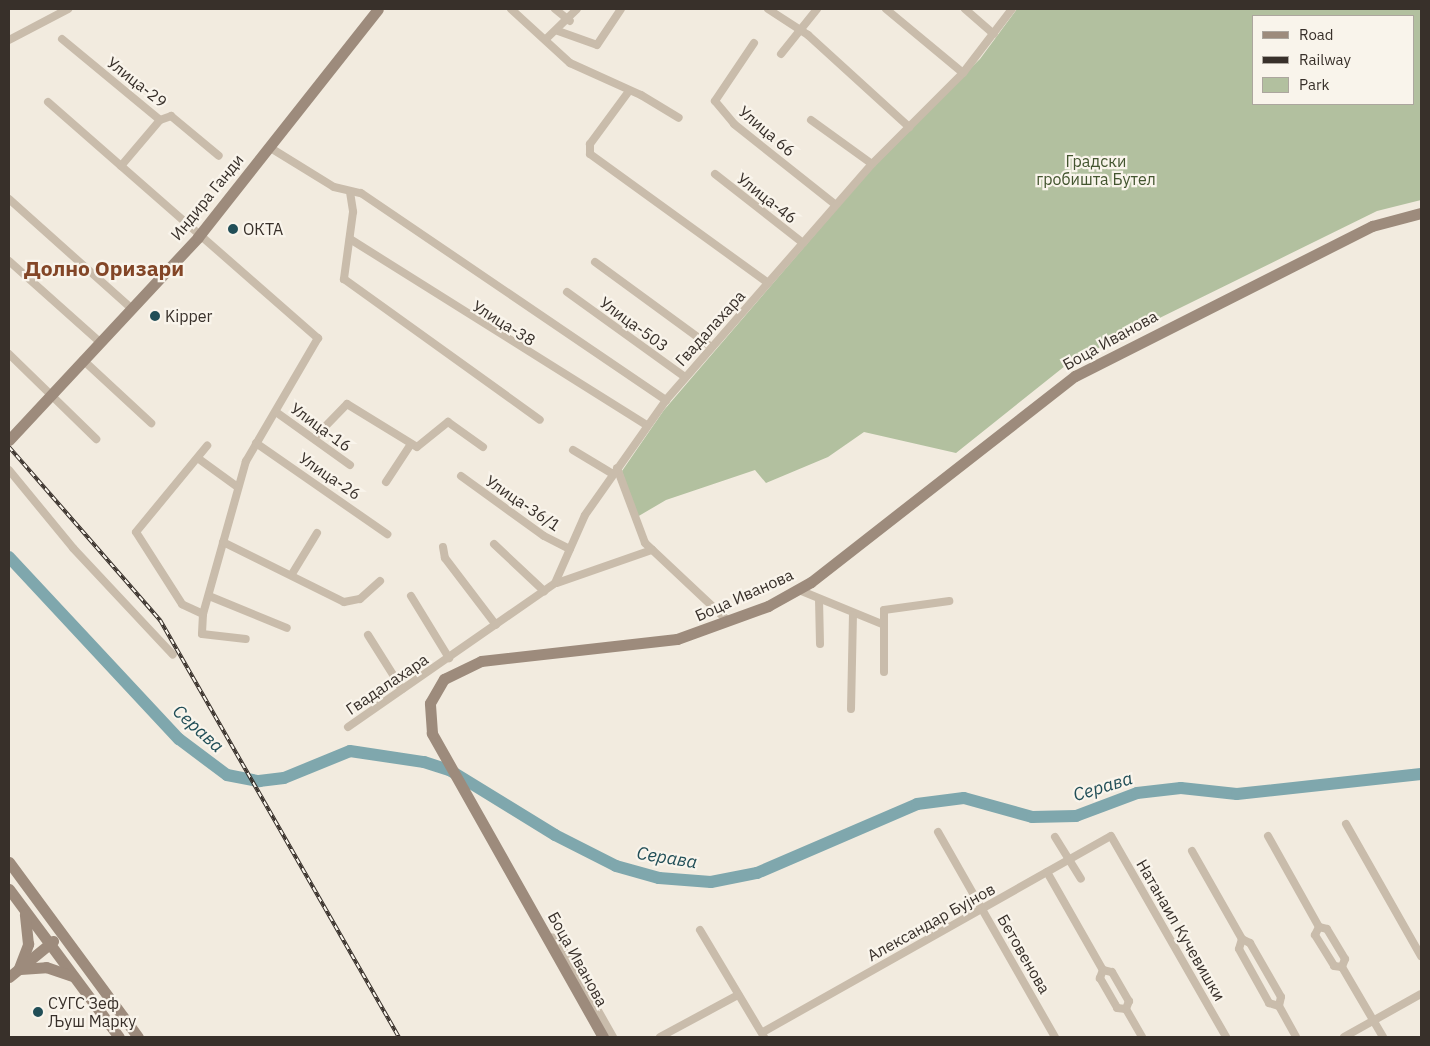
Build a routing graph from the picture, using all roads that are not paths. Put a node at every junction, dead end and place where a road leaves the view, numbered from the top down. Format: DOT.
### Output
graph roads {
  1 [pos="68,9"];
  2 [pos="378,9"];
  3 [pos="511,9"];
  4 [pos="555,9"];
  5 [pos="577,9"];
  6 [pos="621,9"];
  7 [pos="768,9"];
  8 [pos="817,9"];
  9 [pos="886,9"];
  10 [pos="965,9"];
  11 [pos="1012,9"];
  12 [pos="570,20"];
  13 [pos="801,30"];
  14 [pos="558,31"];
  15 [pos="994,34"];
  16 [pos="546,39"];
  17 [pos="9,40"];
  18 [pos="62,40"];
  19 [pos="754,43"];
  20 [pos="781,54"];
  21 [pos="962,73"];
  22 [pos="629,91"];
  23 [pos="48,102"];
  24 [pos="679,118"];
  25 [pos="160,120"];
  26 [pos="811,120"];
  27 [pos="909,127"];
  28 [pos="269,147"];
  29 [pos="219,156"];
  30 [pos="872,164"];
  31 [pos="121,166"];
  32 [pos="715,174"];
  33 [pos="350,192"];
  34 [pos="9,199"];
  35 [pos="836,205"];
  36 [pos="1421,213"];
  37 [pos="198,237"];
  38 [pos="350,239"];
  39 [pos="803,244"];
  40 [pos="9,261"];
  41 [pos="595,262"];
  42 [pos="768,283"];
  43 [pos="568,292"];
  44 [pos="131,308"];
  45 [pos="100,342"];
  46 [pos="711,347"];
  47 [pos="9,354"];
  48 [pos="83,360"];
  49 [pos="685,377"];
  50 [pos="51,393"];
  51 [pos="666,400"];
  52 [pos="276,412"];
  53 [pos="540,420"];
  54 [pos="151,423"];
  55 [pos="646,425"];
  56 [pos="314,437"];
  57 [pos="96,438"];
  58 [pos="9,440"];
  59 [pos="256,444"];
  60 [pos="411,444"];
  61 [pos="207,446"];
  62 [pos="483,447"];
  63 [pos="572,450"];
  64 [pos="198,459"];
  65 [pos="350,465"];
  66 [pos="9,470"];
  67 [pos="615,471"];
  68 [pos="460,476"];
  69 [pos="386,482"];
  70 [pos="236,486"];
  71 [pos="317,532"];
  72 [pos="387,534"];
  73 [pos="222,542"];
  74 [pos="494,544"];
  75 [pos="444,547"];
  76 [pos="570,549"];
  77 [pos="652,550"];
  78 [pos="292,574"];
  79 [pos="380,581"];
  80 [pos="555,583"];
  81 [pos="799,590"];
  82 [pos="544,591"];
  83 [pos="209,596"];
  84 [pos="411,596"];
  85 [pos="819,599"];
  86 [pos="949,601"];
  87 [pos="203,614"];
  88 [pos="853,615"];
  89 [pos="729,622"];
  90 [pos="882,624"];
  91 [pos="496,625"];
  92 [pos="287,628"];
  93 [pos="368,635"];
  94 [pos="246,639"];
  95 [pos="820,644"];
  96 [pos="173,655"];
  97 [pos="449,658"];
  98 [pos="441,664"];
  99 [pos="884,672"];
  100 [pos="444,679"];
  101 [pos="402,689"];
  102 [pos="851,709"];
  103 [pos="348,727"];
  104 [pos="1346,824"];
  105 [pos="938,832"];
  106 [pos="1111,836"];
  107 [pos="1268,836"];
  108 [pos="1055,837"];
  109 [pos="1192,851"];
  110 [pos="1069,860"];
  111 [pos="9,862"];
  112 [pos="1047,872"];
  113 [pos="1081,879"];
  114 [pos="9,889"];
  115 [pos="982,909"];
  116 [pos="24,911"];
  117 [pos="1319,927"];
  118 [pos="700,930"];
  119 [pos="60,935"];
  120 [pos="548,937"];
  121 [pos="1242,940"];
  122 [pos="49,945"];
  123 [pos="1421,956"];
  124 [pos="1342,967"];
  125 [pos="1103,970"];
  126 [pos="13,974"];
  127 [pos="74,977"];
  128 [pos="1421,994"];
  129 [pos="738,995"];
  130 [pos="1279,1006"];
  131 [pos="1126,1009"];
  132 [pos="1373,1021"];
  133 [pos="763,1035"];
  134 [pos="119,1037"];
  135 [pos="138,1037"];
  136 [pos="603,1037"];
  137 [pos="613,1037"];
  138 [pos="660,1037"];
  139 [pos="1055,1037"];
  140 [pos="1142,1037"];
  141 [pos="1226,1037"];
  142 [pos="1296,1037"];
  143 [pos="1344,1037"];
  144 [pos="1383,1037"];
  1 -- 17 [label="street"];
  2 -- 28 [label="street, Индира Ганди"];
  3 -- 16 [label="street"];
  4 -- 12 [label="street"];
  5 -- 12 [label="street"];
  6 -- 14 [label="street"];
  7 -- 13 [label="street"];
  8 -- 13 [label="street"];
  9 -- 21 [label="street"];
  10 -- 15 [label="street"];
  11 -- 15 [label="street, Гвадалахара"];
  12 -- 14 [label="street"];
  13 -- 20 [label="street"];
  13 -- 27 [label="street"];
  14 -- 16 [label="street"];
  15 -- 21 [label="street, Гвадалахара"];
  16 -- 22 [label="street"];
  18 -- 25 [label="street, Улица-29"];
  19 -- 35 [label="street, Улица 66"];
  21 -- 27 [label="street, Гвадалахара"];
  22 -- 24 [label="street"];
  22 -- 42 [label="street"];
  23 -- 31 [label="street"];
  25 -- 29 [label="street, Улица-29"];
  25 -- 31 [label="street"];
  26 -- 30 [label="street"];
  27 -- 30 [label="street, Гвадалахара"];
  28 -- 33 [label="street"];
  28 -- 37 [label="street, Индира Ганди"];
  30 -- 35 [label="street, Гвадалахара"];
  31 -- 37 [label="street"];
  32 -- 39 [label="street, Улица-46"];
  33 -- 38 [label="street"];
  33 -- 51 [label="street"];
  34 -- 44 [label="street"];
  35 -- 39 [label="street, Гвадалахара"];
  36 -- 81 [label="street, Боца Иванова"];
  37 -- 44 [label="street, Индира Ганди"];
  37 -- 52 [label="street"];
  38 -- 53 [label="street"];
  38 -- 55 [label="street, Улица-38"];
  39 -- 42 [label="street, Гвадалахара"];
  40 -- 45 [label="street"];
  41 -- 46 [label="street"];
  42 -- 46 [label="street, Гвадалахара"];
  43 -- 49 [label="street, Улица-503"];
  44 -- 45 [label="street, Индира Ганди"];
  45 -- 48 [label="street, Индира Ганди"];
  46 -- 49 [label="street, Гвадалахара"];
  47 -- 50 [label="street"];
  48 -- 50 [label="street, Индира Ганди"];
  48 -- 54 [label="street"];
  49 -- 51 [label="street, Гвадалахара"];
  50 -- 57 [label="street"];
  50 -- 58 [label="street, Индира Ганди"];
  51 -- 55 [label="street, Гвадалахара"];
  52 -- 56 [label="street, Улица-16"];
  52 -- 59 [label="street"];
  55 -- 67 [label="street, Гвадалахара"];
  56 -- 60 [label="street"];
  56 -- 65 [label="street, Улица-16"];
  59 -- 70 [label="street"];
  59 -- 72 [label="street, Улица-26"];
  60 -- 62 [label="street"];
  60 -- 69 [label="street"];
  61 -- 64 [label="street"];
  63 -- 67 [label="street"];
  64 -- 70 [label="street"];
  64 -- 87 [label="street"];
  66 -- 96 [label="street"];
  67 -- 76 [label="street, Гвадалахара"];
  67 -- 77 [label="street"];
  68 -- 76 [label="street, Улица-36/1"];
  70 -- 73 [label="street"];
  71 -- 78 [label="street"];
  73 -- 78 [label="street"];
  73 -- 83 [label="street"];
  74 -- 82 [label="street"];
  75 -- 91 [label="street"];
  76 -- 80 [label="street, Гвадалахара"];
  77 -- 80 [label="street"];
  77 -- 89 [label="street"];
  78 -- 79 [label="street"];
  80 -- 82 [label="street, Гвадалахара"];
  81 -- 85 [label="street"];
  81 -- 89 [label="street, Боца Иванова"];
  82 -- 91 [label="street, Гвадалахара"];
  83 -- 87 [label="street"];
  83 -- 92 [label="street"];
  84 -- 97 [label="street"];
  85 -- 88 [label="street"];
  85 -- 95 [label="street"];
  86 -- 90 [label="street"];
  87 -- 94 [label="street"];
  88 -- 90 [label="street"];
  88 -- 102 [label="street"];
  89 -- 100 [label="street, Боца Иванова"];
  90 -- 99 [label="street"];
  91 -- 97 [label="street, Гвадалахара"];
  93 -- 101 [label="street"];
  97 -- 98 [label="street, Гвадалахара"];
  98 -- 100 [label="street, Гвадалахара"];
  98 -- 101 [label="street, Гвадалахара"];
  100 -- 120 [label="street, Боца Иванова"];
  101 -- 103 [label="street, Гвадалахара"];
  104 -- 123 [label="street"];
  105 -- 115 [label="street, Бетовенова"];
  106 -- 110 [label="street, Александар Бујнов"];
  106 -- 141 [label="street, Натанаил Кучевишки"];
  107 -- 117 [label="street"];
  108 -- 110 [label="street"];
  109 -- 121 [label="street"];
  110 -- 112 [label="street, Александар Бујнов"];
  110 -- 113 [label="street"];
  111 -- 119 [label="street"];
  112 -- 115 [label="street, Александар Бујнов"];
  112 -- 125 [label="street"];
  114 -- 116 [label="street"];
  115 -- 133 [label="street, Александар Бујнов"];
  115 -- 139 [label="street, Бетовенова"];
  116 -- 122 [label="street"];
  116 -- 126 [label="street"];
  117 -- 124 [label="street"];
  117 -- 124 [label="street"];
  118 -- 129 [label="street"];
  119 -- 122 [label="street"];
  119 -- 135 [label="street"];
  120 -- 136 [label="street, Боца Иванова"];
  120 -- 137 [label="street"];
  121 -- 130 [label="street"];
  121 -- 130 [label="street"];
  122 -- 126 [label="street"];
  122 -- 127 [label="street"];
  124 -- 132 [label="street"];
  125 -- 131 [label="street"];
  125 -- 131 [label="street"];
  126 -- 127 [label="street"];
  127 -- 134 [label="street"];
  128 -- 132 [label="street"];
  129 -- 133 [label="street"];
  129 -- 138 [label="street"];
  130 -- 142 [label="street"];
  131 -- 140 [label="street"];
  132 -- 143 [label="street"];
  132 -- 144 [label="street"];
}
